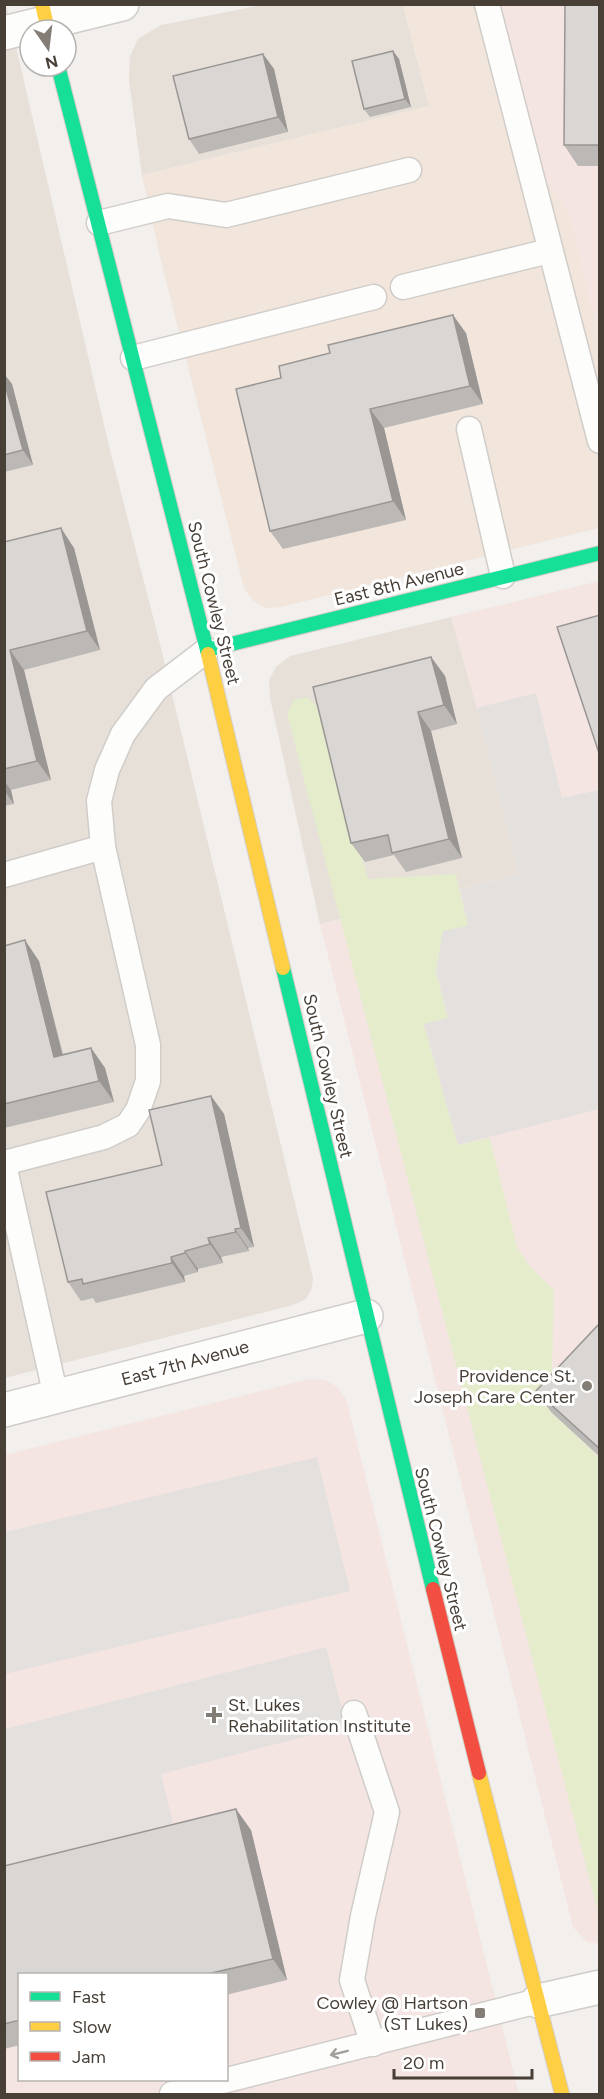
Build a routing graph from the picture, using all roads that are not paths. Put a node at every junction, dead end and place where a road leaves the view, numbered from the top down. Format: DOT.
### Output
graph roads {
  1 [pos="122,4"];
  2 [pos="487,4"];
  3 [pos="50,18"];
  4 [pos="61,78"];
  5 [pos="409,170"];
  6 [pos="99,223"];
  7 [pos="549,251"];
  8 [pos="403,287"];
  9 [pos="374,297"];
  10 [pos="133,358"];
  11 [pos="469,429"];
  12 [pos="600,441"];
  13 [pos="600,554"];
  14 [pos="503,576"];
  15 [pos="207,650"];
  16 [pos="103,847"];
  17 [pos="4,875"];
  18 [pos="4,1164"];
  19 [pos="366,1316"];
  20 [pos="56,1397"];
  21 [pos="4,1410"];
  22 [pos="354,1713"];
  23 [pos="600,1987"];
  24 [pos="538,2001"];
  25 [pos="373,2044"];
  26 [pos="228,2080"];
  27 [pos="224,2081"];
  28 [pos="172,2094"];
  29 [pos="562,2094"];
  1 -- 3 [label="street"];
  2 -- 7 [label="lane"];
  4 -- 6 [label="street, South Cowley Street"];
  5 -- 6 [label="lane"];
  6 -- 10 [label="street, South Cowley Street"];
  7 -- 8 [label="lane"];
  7 -- 12 [label="lane"];
  9 -- 10 [label="lane"];
  10 -- 15 [label="street, South Cowley Street"];
  11 -- 14 [label="lane"];
  13 -- 14 [label="street, East 8th Avenue"];
  14 -- 15 [label="street, East 8th Avenue"];
  15 -- 16 [label="lane"];
  15 -- 19 [label="street, South Cowley Street"];
  16 -- 17 [label="lane"];
  16 -- 18 [label="lane"];
  18 -- 20 [label="lane"];
  19 -- 20 [label="street, East 7th Avenue"];
  19 -- 24 [label="street, South Cowley Street"];
  20 -- 21 [label="street, East 7th Avenue"];
  22 -- 25 [label="lane"];
  23 -- 24 [label="street"];
  24 -- 25 [label="lane"];
  24 -- 29 [label="street, South Cowley Street"];
  25 -- 26 [label="lane, one-way"];
  27 -- 28 [label="lane, one-way"];
}
